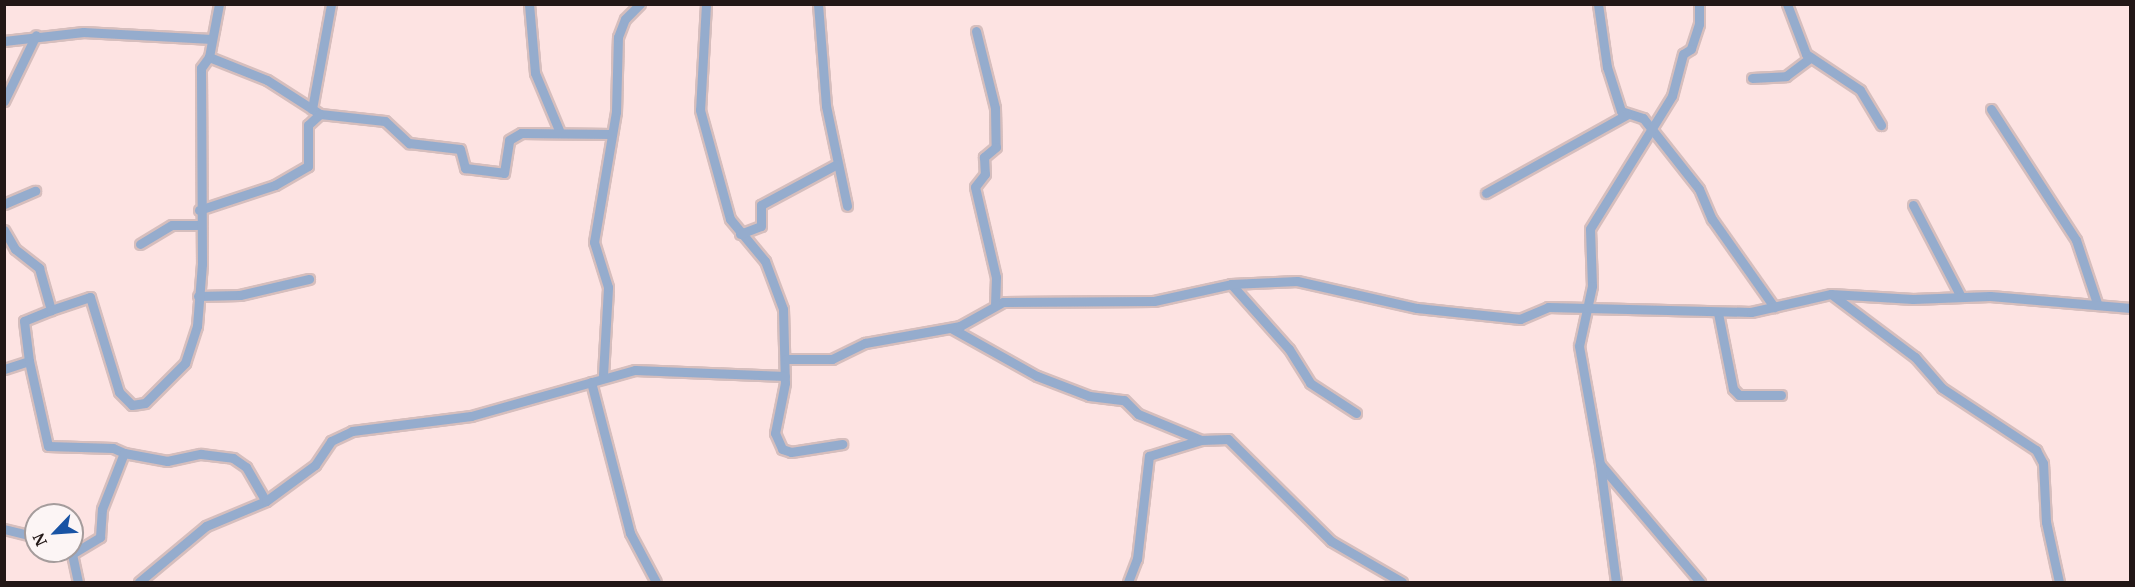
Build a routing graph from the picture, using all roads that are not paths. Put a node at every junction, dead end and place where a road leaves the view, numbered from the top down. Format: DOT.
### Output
graph roads {
  1 [pos="219,4"];
  2 [pos="331,4"];
  3 [pos="529,4"];
  4 [pos="640,4"];
  5 [pos="706,4"];
  6 [pos="818,4"];
  7 [pos="1598,4"];
  8 [pos="1699,4"];
  9 [pos="1787,4"];
  10 [pos="976,31"];
  11 [pos="36,35"];
  12 [pos="212,39"];
  13 [pos="4,41"];
  14 [pos="209,57"];
  15 [pos="1811,57"];
  16 [pos="1752,78"];
  17 [pos="4,101"];
  18 [pos="1991,109"];
  19 [pos="316,112"];
  20 [pos="1628,114"];
  21 [pos="1881,124"];
  22 [pos="559,130"];
  23 [pos="1650,133"];
  24 [pos="612,134"];
  25 [pos="837,164"];
  26 [pos="35,191"];
  27 [pos="1486,193"];
  28 [pos="4,204"];
  29 [pos="1913,205"];
  30 [pos="847,206"];
  31 [pos="199,210"];
  32 [pos="198,225"];
  33 [pos="4,230"];
  34 [pos="740,234"];
  35 [pos="140,244"];
  36 [pos="309,279"];
  37 [pos="1231,284"];
  38 [pos="1830,294"];
  39 [pos="1960,295"];
  40 [pos="198,296"];
  41 [pos="2097,303"];
  42 [pos="995,305"];
  43 [pos="1773,307"];
  44 [pos="2130,308"];
  45 [pos="1588,309"];
  46 [pos="51,310"];
  47 [pos="1718,313"];
  48 [pos="951,328"];
  49 [pos="786,359"];
  50 [pos="29,361"];
  51 [pos="4,369"];
  52 [pos="603,375"];
  53 [pos="785,376"];
  54 [pos="591,382"];
  55 [pos="1781,395"];
  56 [pos="1356,413"];
  57 [pos="1201,440"];
  58 [pos="842,444"];
  59 [pos="124,453"];
  60 [pos="1600,464"];
  61 [pos="266,501"];
  62 [pos="4,529"];
  63 [pos="24,534"];
  64 [pos="84,547"];
  65 [pos="71,563"];
  66 [pos="78,582"];
  67 [pos="139,582"];
  68 [pos="656,582"];
  69 [pos="1128,582"];
  70 [pos="1402,582"];
  71 [pos="1616,582"];
  72 [pos="1700,582"];
  73 [pos="2059,582"];
  1 -- 12 [label="street"];
  2 -- 19 [label="street"];
  3 -- 22 [label="street"];
  4 -- 24 [label="street"];
  5 -- 34 [label="street"];
  6 -- 25 [label="street"];
  7 -- 20 [label="street"];
  8 -- 23 [label="street"];
  9 -- 15 [label="street"];
  10 -- 42 [label="street"];
  11 -- 12 [label="street"];
  11 -- 13 [label="street"];
  11 -- 17 [label="street"];
  12 -- 14 [label="street"];
  14 -- 19 [label="street"];
  14 -- 31 [label="street"];
  15 -- 16 [label="street"];
  15 -- 21 [label="street"];
  18 -- 41 [label="street"];
  19 -- 22 [label="street"];
  19 -- 31 [label="street"];
  20 -- 23 [label="street"];
  20 -- 27 [label="street"];
  22 -- 24 [label="street"];
  23 -- 43 [label="street"];
  23 -- 45 [label="street"];
  24 -- 52 [label="street"];
  25 -- 30 [label="street"];
  25 -- 34 [label="street"];
  26 -- 28 [label="street"];
  29 -- 39 [label="street"];
  31 -- 32 [label="street"];
  32 -- 35 [label="street"];
  32 -- 40 [label="street"];
  33 -- 46 [label="street"];
  34 -- 49 [label="street"];
  36 -- 40 [label="street"];
  37 -- 42 [label="street"];
  37 -- 45 [label="street"];
  37 -- 56 [label="street"];
  38 -- 39 [label="street"];
  38 -- 43 [label="street"];
  38 -- 73 [label="street"];
  39 -- 41 [label="street"];
  40 -- 46 [label="street"];
  41 -- 44 [label="street"];
  42 -- 48 [label="street"];
  43 -- 47 [label="street"];
  45 -- 47 [label="street"];
  45 -- 60 [label="street"];
  46 -- 50 [label="street"];
  47 -- 55 [label="street"];
  48 -- 49 [label="street"];
  48 -- 57 [label="street"];
  49 -- 53 [label="street"];
  50 -- 51 [label="street"];
  50 -- 59 [label="street"];
  52 -- 53 [label="street"];
  52 -- 54 [label="street"];
  53 -- 58 [label="street"];
  54 -- 61 [label="street"];
  54 -- 68 [label="street"];
  57 -- 69 [label="street"];
  57 -- 70 [label="street"];
  59 -- 61 [label="street"];
  59 -- 64 [label="street"];
  60 -- 71 [label="street"];
  60 -- 72 [label="street"];
  61 -- 67 [label="street"];
  62 -- 63 [label="street"];
  65 -- 66 [label="street"];
}
